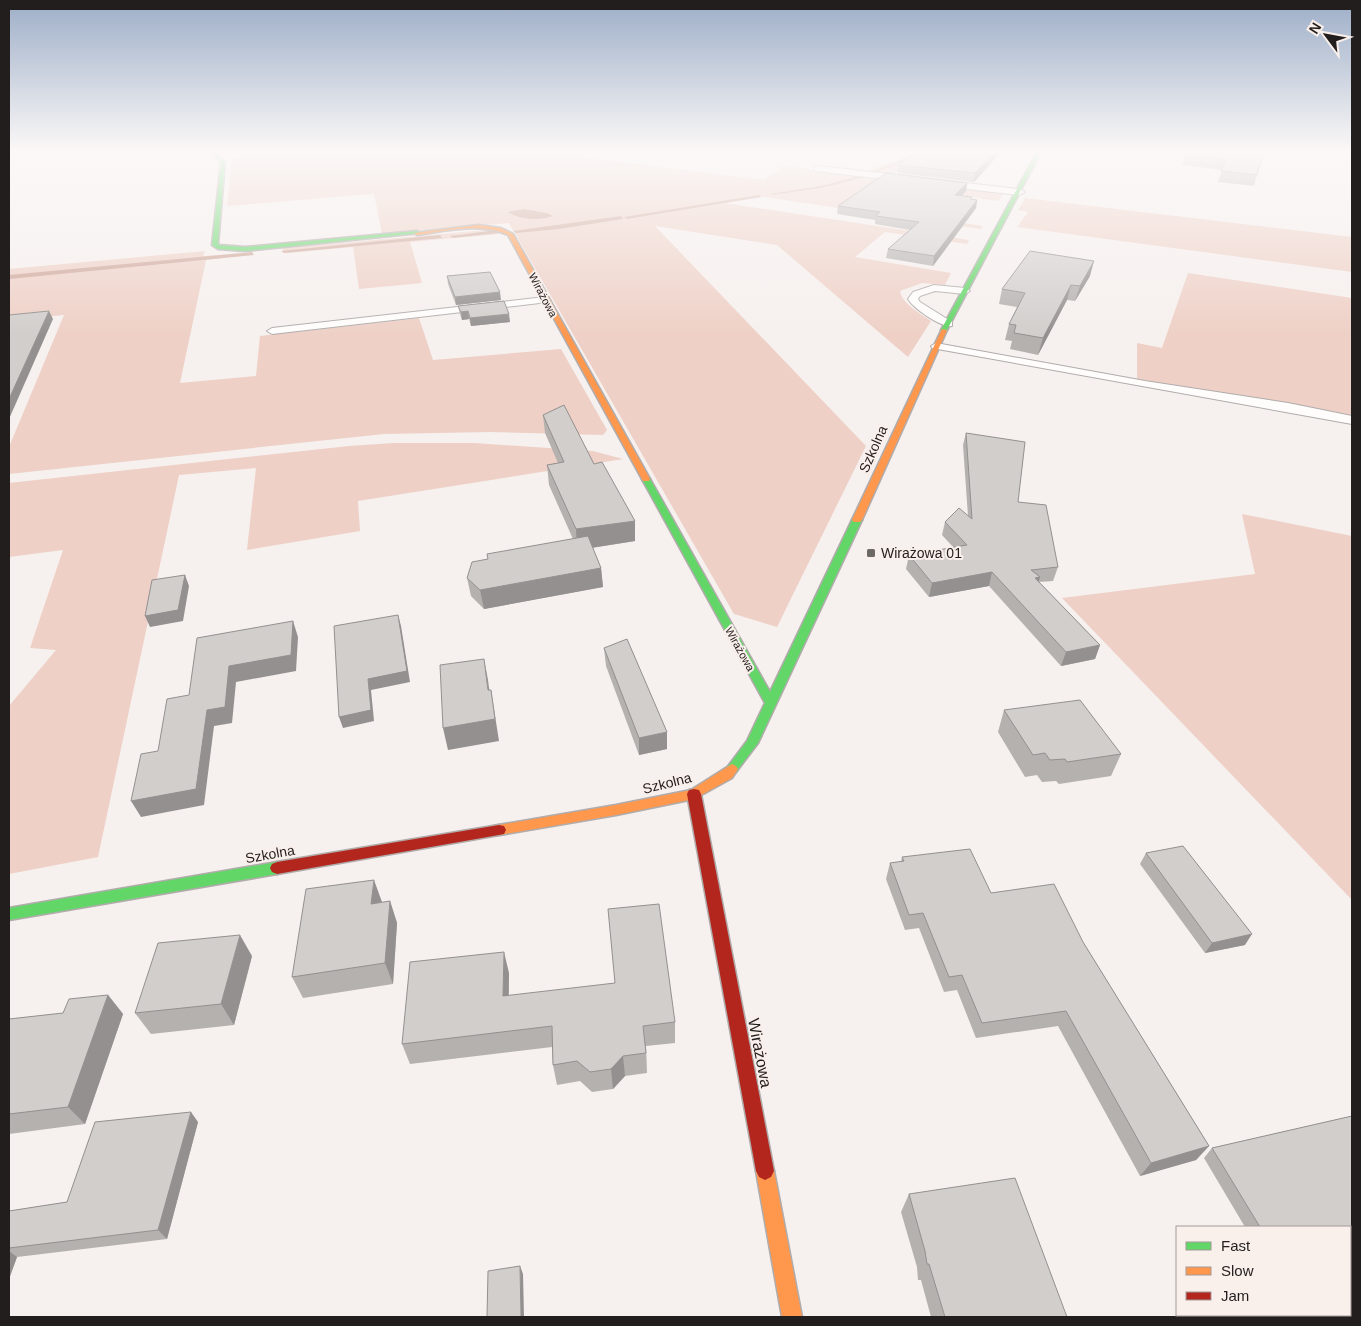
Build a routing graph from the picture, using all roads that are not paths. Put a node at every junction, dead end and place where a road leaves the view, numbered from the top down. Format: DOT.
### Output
graph roads {
  1 [pos="218,212"];
  2 [pos="1008,212"];
  3 [pos="965,291"];
  4 [pos="545,300"];
  5 [pos="948,324"];
  6 [pos="272,331"];
  7 [pos="936,346"];
  8 [pos="1352,420"];
  9 [pos="771,704"];
  10 [pos="694,794"];
  11 [pos="9,914"];
  12 [pos="792,1317"];
  1 -- 4 [label="street, Wirażowa"];
  2 -- 3 [label="street, Szkolna"];
  3 -- 5 [label="street, Szkolna"];
  3 -- 5 [label="lane"];
  4 -- 6 [label="lane"];
  4 -- 9 [label="street, Wirażowa"];
  5 -- 7 [label="street, Szkolna"];
  7 -- 8 [label="lane"];
  7 -- 9 [label="street, Szkolna"];
  9 -- 10 [label="street, Szkolna"];
  10 -- 11 [label="street, Szkolna"];
  10 -- 12 [label="street, Wirażowa"];
}
